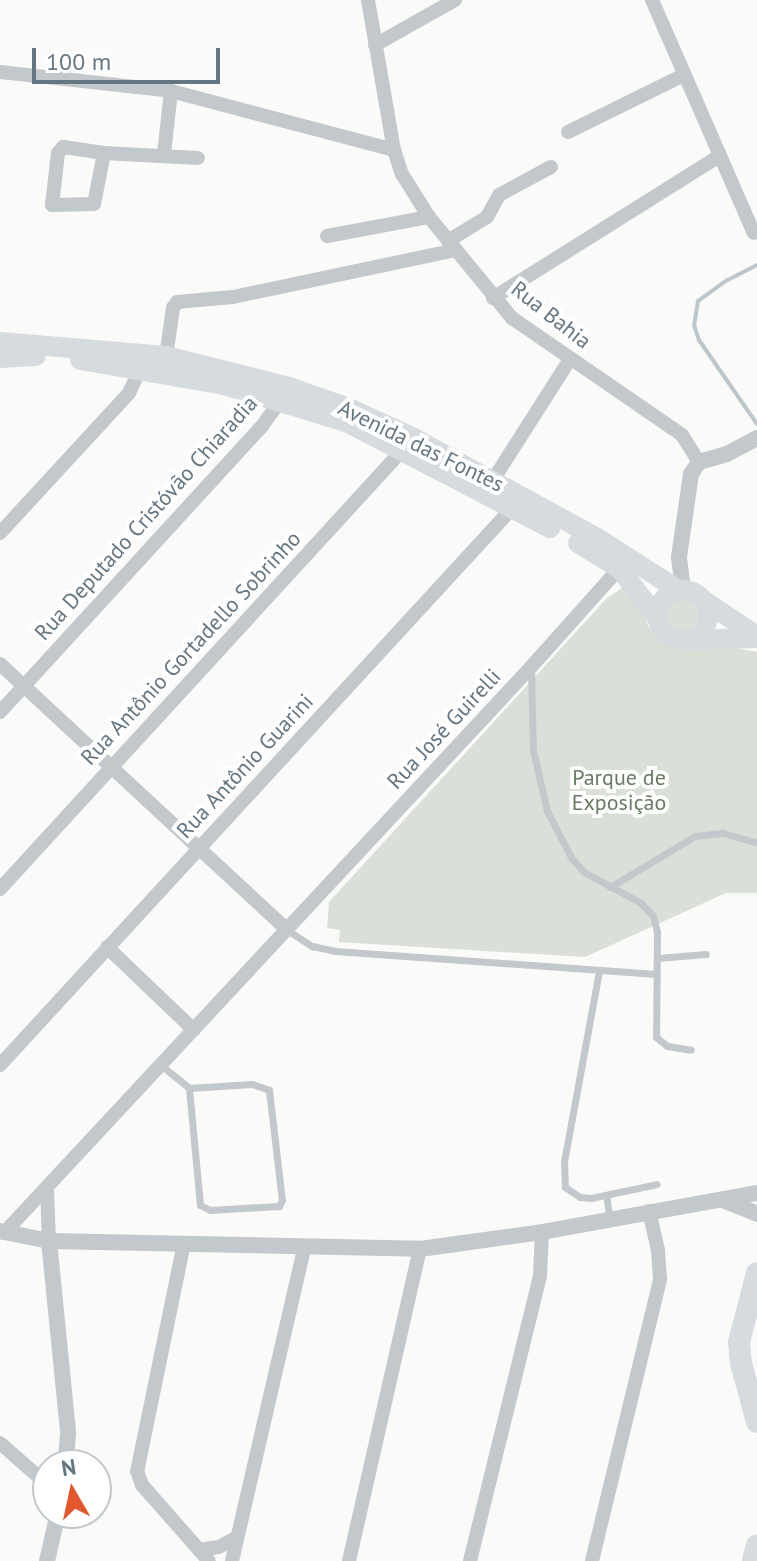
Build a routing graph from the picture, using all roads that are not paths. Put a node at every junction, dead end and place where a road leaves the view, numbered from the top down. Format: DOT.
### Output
graph roads {
  1 [pos="368,0"];
  2 [pos="455,0"];
  3 [pos="652,0"];
  4 [pos="375,45"];
  5 [pos="0,72"];
  6 [pos="684,75"];
  7 [pos="171,91"];
  8 [pos="568,132"];
  9 [pos="394,150"];
  10 [pos="104,153"];
  11 [pos="164,154"];
  12 [pos="719,156"];
  13 [pos="198,158"];
  14 [pos="551,167"];
  15 [pos="429,217"];
  16 [pos="754,233"];
  17 [pos="327,236"];
  18 [pos="452,245"];
  19 [pos="493,298"];
  20 [pos="0,342"];
  21 [pos="0,358"];
  22 [pos="570,359"];
  23 [pos="144,361"];
  24 [pos="165,364"];
  25 [pos="285,393"];
  26 [pos="757,438"];
  27 [pos="409,444"];
  28 [pos="699,462"];
  29 [pos="493,480"];
  30 [pos="518,502"];
  31 [pos="0,533"];
  32 [pos="624,562"];
  33 [pos="680,590"];
  34 [pos="703,600"];
  35 [pos="658,619"];
  36 [pos="757,637"];
  37 [pos="685,640"];
  38 [pos="0,664"];
  39 [pos="531,667"];
  40 [pos="24,686"];
  41 [pos="0,712"];
  42 [pos="112,767"];
  43 [pos="757,843"];
  44 [pos="200,848"];
  45 [pos="610,887"];
  46 [pos="0,889"];
  47 [pos="287,930"];
  48 [pos="107,947"];
  49 [pos="706,954"];
  50 [pos="657,958"];
  51 [pos="599,971"];
  52 [pos="656,974"];
  53 [pos="194,1030"];
  54 [pos="691,1050"];
  55 [pos="0,1065"];
  56 [pos="162,1066"];
  57 [pos="189,1088"];
  58 [pos="657,1184"];
  59 [pos="47,1189"];
  60 [pos="757,1193"];
  61 [pos="606,1195"];
  62 [pos="721,1199"];
  63 [pos="649,1211"];
  64 [pos="757,1214"];
  65 [pos="610,1219"];
  66 [pos="2,1232"];
  67 [pos="542,1232"];
  68 [pos="49,1241"];
  69 [pos="184,1243"];
  70 [pos="304,1248"];
  71 [pos="420,1249"];
  72 [pos="757,1273"];
  73 [pos="739,1342"];
  74 [pos="757,1362"];
  75 [pos="757,1422"];
  76 [pos="0,1443"];
  77 [pos="67,1449"];
  78 [pos="32,1471"];
  79 [pos="54,1529"];
  80 [pos="237,1537"];
  81 [pos="757,1545"];
  82 [pos="204,1556"];
  83 [pos="47,1561"];
  84 [pos="232,1561"];
  85 [pos="349,1561"];
  86 [pos="470,1561"];
  87 [pos="592,1561"];
  88 [pos="753,1561"];
  1 -- 4 [label="street, Rua Bahia"];
  2 -- 4 [label="street"];
  3 -- 6 [label="street"];
  4 -- 9 [label="street, Rua Bahia"];
  5 -- 7 [label="street"];
  6 -- 8 [label="street"];
  6 -- 12 [label="street"];
  7 -- 9 [label="street"];
  7 -- 11 [label="street"];
  9 -- 15 [label="street, Rua Bahia"];
  10 -- 10 [label="street"];
  10 -- 11 [label="street"];
  11 -- 13 [label="street"];
  12 -- 16 [label="street"];
  12 -- 19 [label="street"];
  14 -- 18 [label="street"];
  15 -- 17 [label="street"];
  15 -- 18 [label="street, Rua Bahia"];
  18 -- 19 [label="street, Rua Bahia"];
  18 -- 24 [label="street"];
  19 -- 22 [label="street, Rua Bahia"];
  20 -- 23 [label="main road, Avenida das Fontes"];
  21 -- 23 [label="main road, Avenida das Fontes"];
  22 -- 28 [label="street, Rua Bahia"];
  22 -- 29 [label="street"];
  23 -- 24 [label="main road, Avenida das Fontes"];
  23 -- 31 [label="street"];
  24 -- 25 [label="main road, Avenida das Fontes"];
  25 -- 27 [label="main road, Avenida das Fontes"];
  25 -- 40 [label="street, Rua Deputado Cristóvão Chiaradia"];
  26 -- 28 [label="street"];
  27 -- 29 [label="main road, Avenida das Fontes"];
  27 -- 30 [label="main road, Avenida das Fontes"];
  27 -- 42 [label="street, Rua Antônio Gortadello Sobrinho"];
  28 -- 33 [label="street"];
  29 -- 30 [label="main road, Avenida das Fontes"];
  30 -- 32 [label="main road, Avenida das Fontes"];
  30 -- 44 [label="street, Rua Antônio Guarini"];
  32 -- 33 [label="main road, Avenida das Fontes"];
  32 -- 35 [label="main road, Avenida das Fontes"];
  32 -- 39 [label="street, Rua José Guirelli"];
  33 -- 34 [label="main road, Avenida das Fontes"];
  33 -- 35 [label="main road"];
  34 -- 36 [label="main road, Avenida das Fontes"];
  34 -- 37 [label="main road"];
  35 -- 37 [label="main road, Avenida das Fontes"];
  36 -- 37 [label="main road, Avenida das Fontes"];
  38 -- 40 [label="street"];
  39 -- 45 [label="lane"];
  39 -- 47 [label="street, Rua José Guirelli"];
  40 -- 41 [label="street, Rua Deputado Cristóvão Chiaradia"];
  40 -- 42 [label="street"];
  42 -- 44 [label="street"];
  42 -- 46 [label="street, Rua Antônio Gortadello Sobrinho"];
  43 -- 45 [label="lane"];
  44 -- 47 [label="street"];
  44 -- 48 [label="street, Rua Antônio Guarini"];
  45 -- 50 [label="lane"];
  47 -- 51 [label="lane"];
  47 -- 53 [label="street, Rua José Guirelli"];
  48 -- 53 [label="street"];
  48 -- 55 [label="street, Rua Antônio Guarini"];
  49 -- 50 [label="lane"];
  50 -- 52 [label="lane"];
  51 -- 52 [label="lane"];
  51 -- 61 [label="lane"];
  52 -- 54 [label="lane"];
  53 -- 56 [label="street, Rua José Guirelli"];
  56 -- 57 [label="lane"];
  56 -- 59 [label="street, Rua José Guirelli"];
  57 -- 57 [label="lane"];
  58 -- 61 [label="lane"];
  59 -- 66 [label="street, Rua José Guirelli"];
  59 -- 68 [label="street"];
  60 -- 62 [label="street"];
  61 -- 65 [label="lane"];
  62 -- 63 [label="street"];
  62 -- 64 [label="street"];
  63 -- 65 [label="street"];
  63 -- 87 [label="street"];
  65 -- 67 [label="street"];
  66 -- 68 [label="street"];
  67 -- 71 [label="street"];
  67 -- 86 [label="street"];
  68 -- 69 [label="street"];
  68 -- 77 [label="street"];
  69 -- 70 [label="street"];
  69 -- 82 [label="street"];
  70 -- 71 [label="street"];
  70 -- 80 [label="street"];
  71 -- 85 [label="street"];
  72 -- 73 [label="main road"];
  73 -- 74 [label="main road"];
  73 -- 75 [label="main road"];
  76 -- 78 [label="street"];
  79 -- 83 [label="street"];
  80 -- 82 [label="street"];
  80 -- 84 [label="street"];
  81 -- 88 [label="main road"];
}
